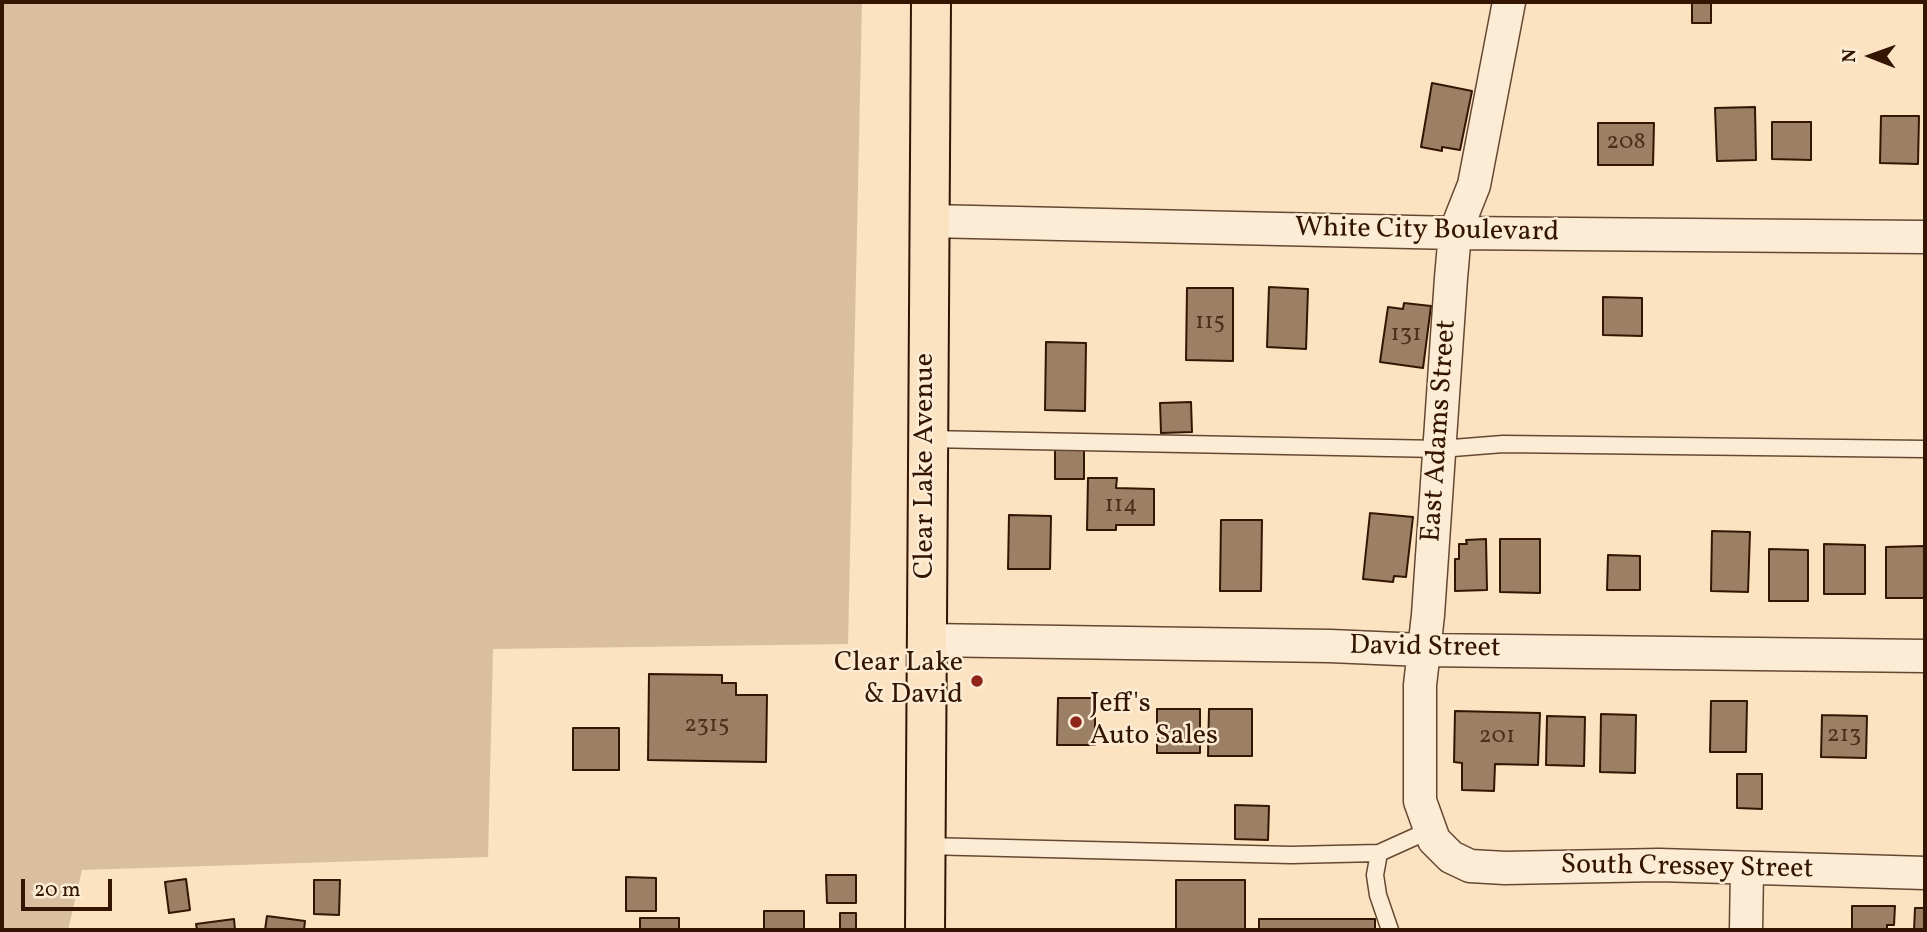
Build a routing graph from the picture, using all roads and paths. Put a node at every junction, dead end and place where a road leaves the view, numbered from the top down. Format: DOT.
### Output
graph roads {
  1 [pos="931,2"];
  2 [pos="1509,2"];
  3 [pos="929,221"];
  4 [pos="1455,233"];
  5 [pos="1925,237"];
  6 [pos="927,439"];
  7 [pos="1440,449"];
  8 [pos="1925,449"];
  9 [pos="926,640"];
  10 [pos="1422,650"];
  11 [pos="1925,656"];
  12 [pos="1430,830"];
  13 [pos="925,846"];
  14 [pos="1379,853"];
  15 [pos="1451,857"];
  16 [pos="1747,869"];
  17 [pos="1925,873"];
  18 [pos="925,930"];
  19 [pos="1390,930"];
  20 [pos="1746,930"];
  1 -- 3 [label="main road, Clear Lake Avenue"];
  2 -- 4 [label="street, East Adams Street"];
  3 -- 4 [label="street, White City Boulevard"];
  3 -- 6 [label="main road, Clear Lake Avenue"];
  4 -- 5 [label="street, White City Boulevard"];
  4 -- 7 [label="street, East Adams Street"];
  6 -- 7 [label="lane"];
  6 -- 9 [label="main road, Clear Lake Avenue"];
  7 -- 8 [label="lane"];
  7 -- 10 [label="street, East Adams Street"];
  9 -- 10 [label="street, David Street"];
  9 -- 13 [label="main road, Clear Lake Avenue"];
  10 -- 11 [label="street, David Street"];
  10 -- 12 [label="street, East Adams Street"];
  12 -- 14 [label="lane"];
  12 -- 15 [label="street, East Adams Street"];
  13 -- 14 [label="lane"];
  13 -- 18 [label="main road, Clear Lake Avenue"];
  14 -- 19 [label="lane"];
  15 -- 16 [label="street, South Cressey Street"];
  16 -- 17 [label="street, South Cressey Street"];
  16 -- 20 [label="street"];
}
